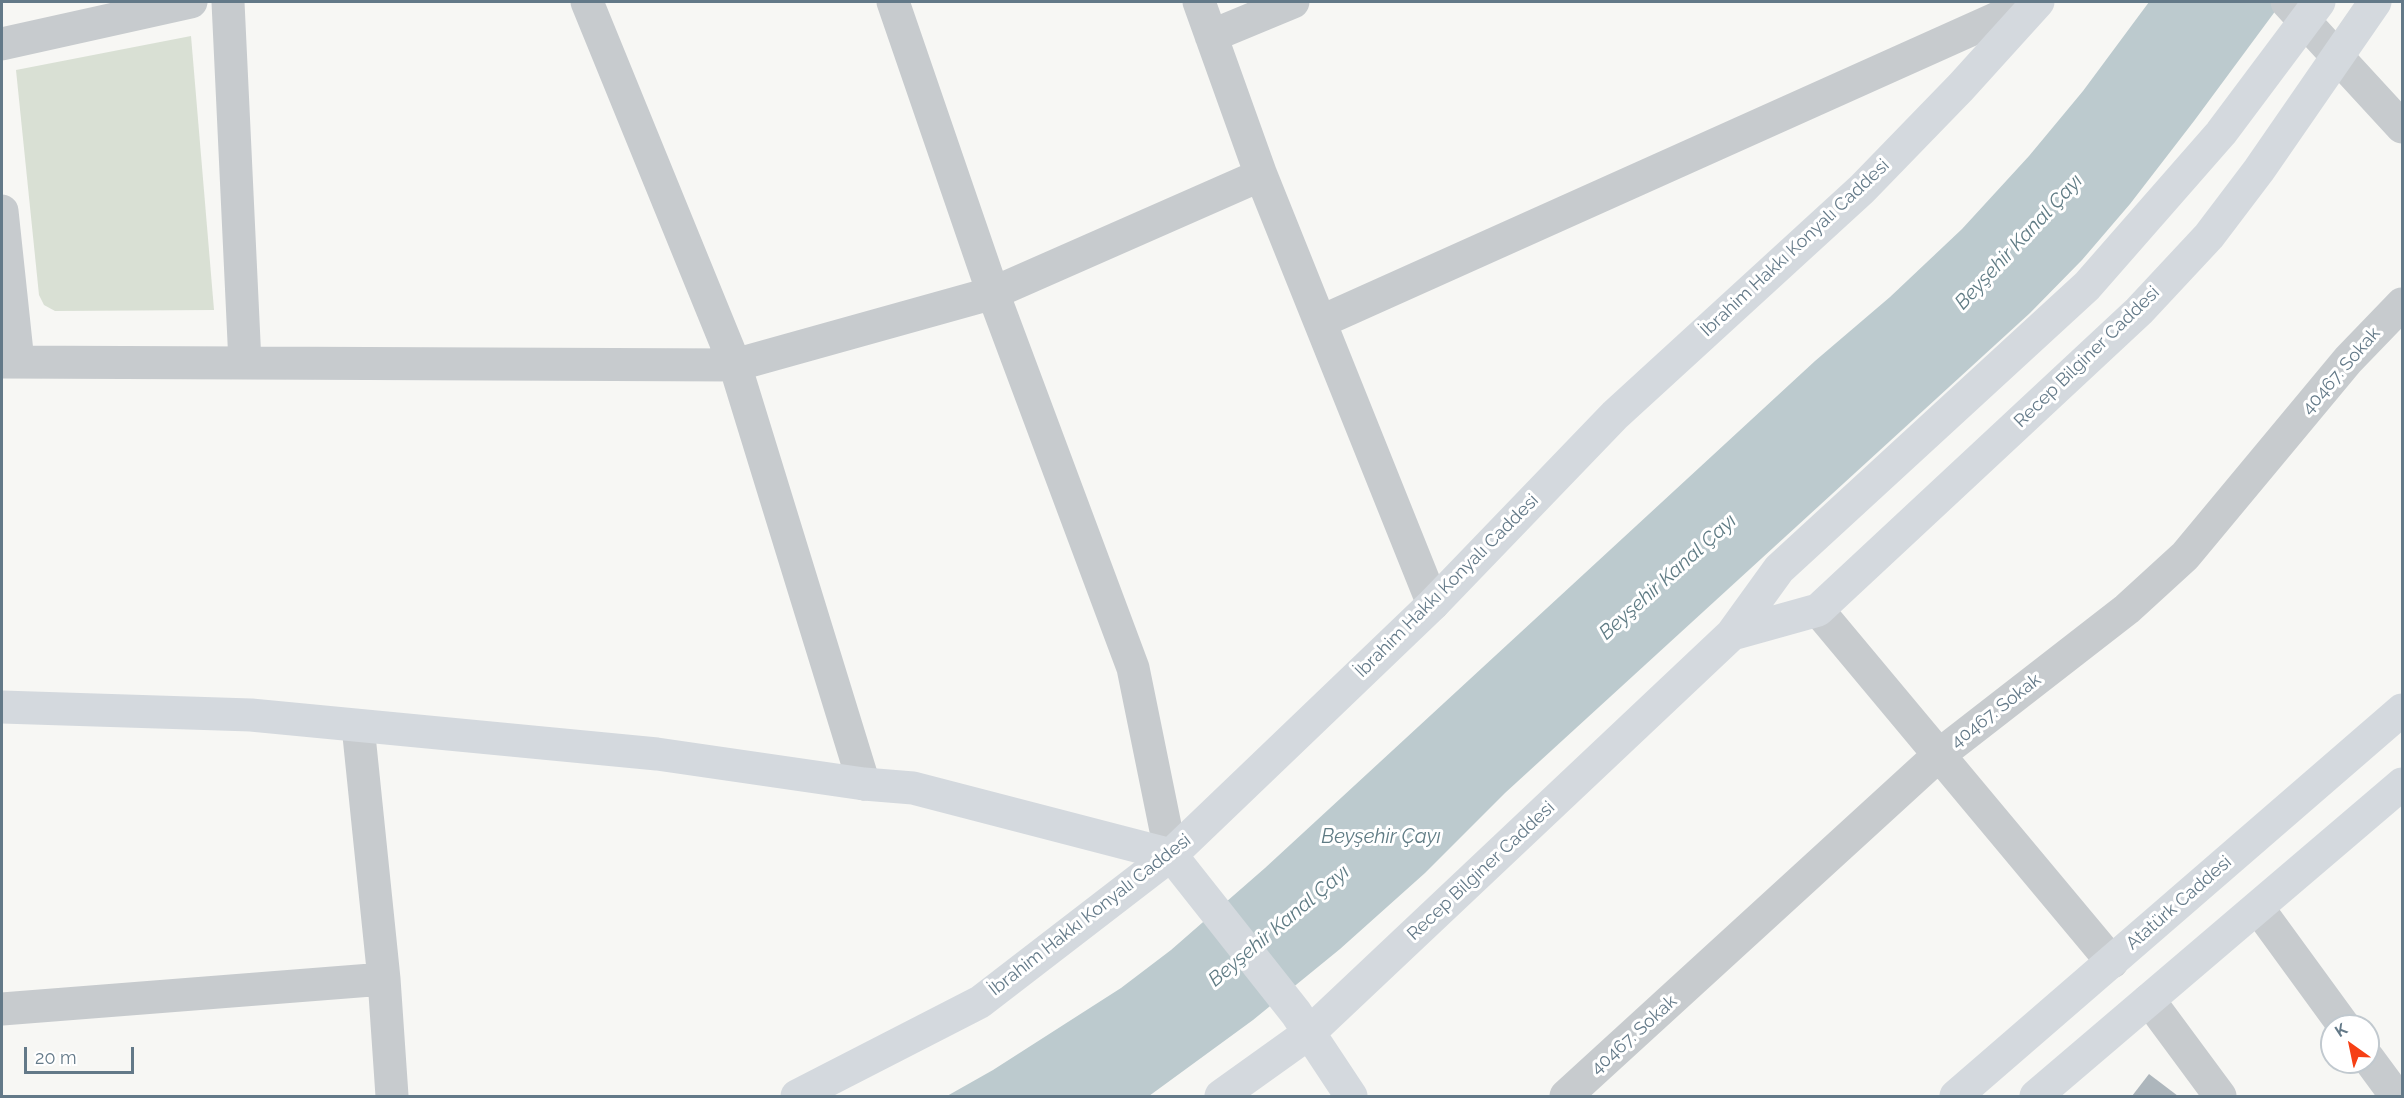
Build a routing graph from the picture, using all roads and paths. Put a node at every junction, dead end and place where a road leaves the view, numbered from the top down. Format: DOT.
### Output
graph roads {
  1 [pos="191,2"];
  2 [pos="228,2"];
  3 [pos="587,2"];
  4 [pos="893,2"];
  5 [pos="1199,2"];
  6 [pos="1293,2"];
  7 [pos="2033,2"];
  8 [pos="2038,2"];
  9 [pos="2375,2"];
  10 [pos="2303,9"];
  11 [pos="1211,36"];
  12 [pos="2,44"];
  13 [pos="2337,57"];
  14 [pos="2403,127"];
  15 [pos="1261,175"];
  16 [pos="2,211"];
  17 [pos="993,293"];
  18 [pos="2403,304"];
  19 [pos="1320,322"];
  20 [pos="10,362"];
  21 [pos="245,363"];
  22 [pos="735,365"];
  23 [pos="1433,604"];
  24 [pos="1818,610"];
  25 [pos="1732,634"];
  26 [pos="2,707"];
  27 [pos="2403,710"];
  28 [pos="358,726"];
  29 [pos="1939,755"];
  30 [pos="864,784"];
  31 [pos="2403,784"];
  32 [pos="1171,855"];
  33 [pos="2258,908"];
  34 [pos="2112,962"];
  35 [pos="384,979"];
  36 [pos="2149,1000"];
  37 [pos="2,1009"];
  38 [pos="2335,1014"];
  39 [pos="1302,1023"];
  40 [pos="2380,1074"];
  41 [pos="392,1096"];
  42 [pos="798,1096"];
  43 [pos="1221,1096"];
  44 [pos="1351,1096"];
  45 [pos="1566,1096"];
  46 [pos="1956,1096"];
  47 [pos="2036,1096"];
  48 [pos="2220,1096"];
  49 [pos="2396,1096"];
  1 -- 12 [label="street"];
  2 -- 21 [label="street"];
  3 -- 22 [label="street"];
  4 -- 17 [label="street"];
  5 -- 11 [label="street"];
  6 -- 11 [label="street"];
  7 -- 19 [label="street"];
  8 -- 23 [label="street, İbrahim Hakkı Konyalı Caddesi"];
  9 -- 13 [label="street, Recep Bilginer Caddesi"];
  10 -- 13 [label="street"];
  10 -- 25 [label="street, Recep Bilginer Caddesi"];
  11 -- 15 [label="street"];
  13 -- 14 [label="street"];
  13 -- 24 [label="street, Recep Bilginer Caddesi"];
  15 -- 17 [label="street"];
  15 -- 19 [label="street"];
  16 -- 20 [label="street"];
  17 -- 22 [label="street"];
  17 -- 32 [label="street"];
  18 -- 29 [label="street, 40467. Sokak"];
  19 -- 23 [label="street"];
  20 -- 21 [label="street"];
  21 -- 22 [label="street"];
  22 -- 30 [label="street"];
  23 -- 32 [label="street, İbrahim Hakkı Konyalı Caddesi"];
  24 -- 25 [label="street, Recep Bilginer Caddesi"];
  24 -- 29 [label="street"];
  25 -- 39 [label="street, Recep Bilginer Caddesi"];
  26 -- 28 [label="street"];
  27 -- 34 [label="street, Atatürk Caddesi"];
  28 -- 30 [label="street"];
  28 -- 35 [label="street"];
  29 -- 34 [label="street"];
  29 -- 45 [label="street, 40467. Sokak"];
  30 -- 32 [label="street"];
  31 -- 33 [label="street"];
  32 -- 39 [label="street"];
  32 -- 42 [label="street, İbrahim Hakkı Konyalı Caddesi"];
  33 -- 36 [label="street"];
  33 -- 38 [label="street"];
  34 -- 46 [label="street, Atatürk Caddesi"];
  35 -- 37 [label="street"];
  35 -- 41 [label="street"];
  36 -- 47 [label="street"];
  36 -- 48 [label="street"];
  39 -- 43 [label="street, Recep Bilginer Caddesi"];
  39 -- 44 [label="street"];
  40 -- 49 [label="street"];
}
